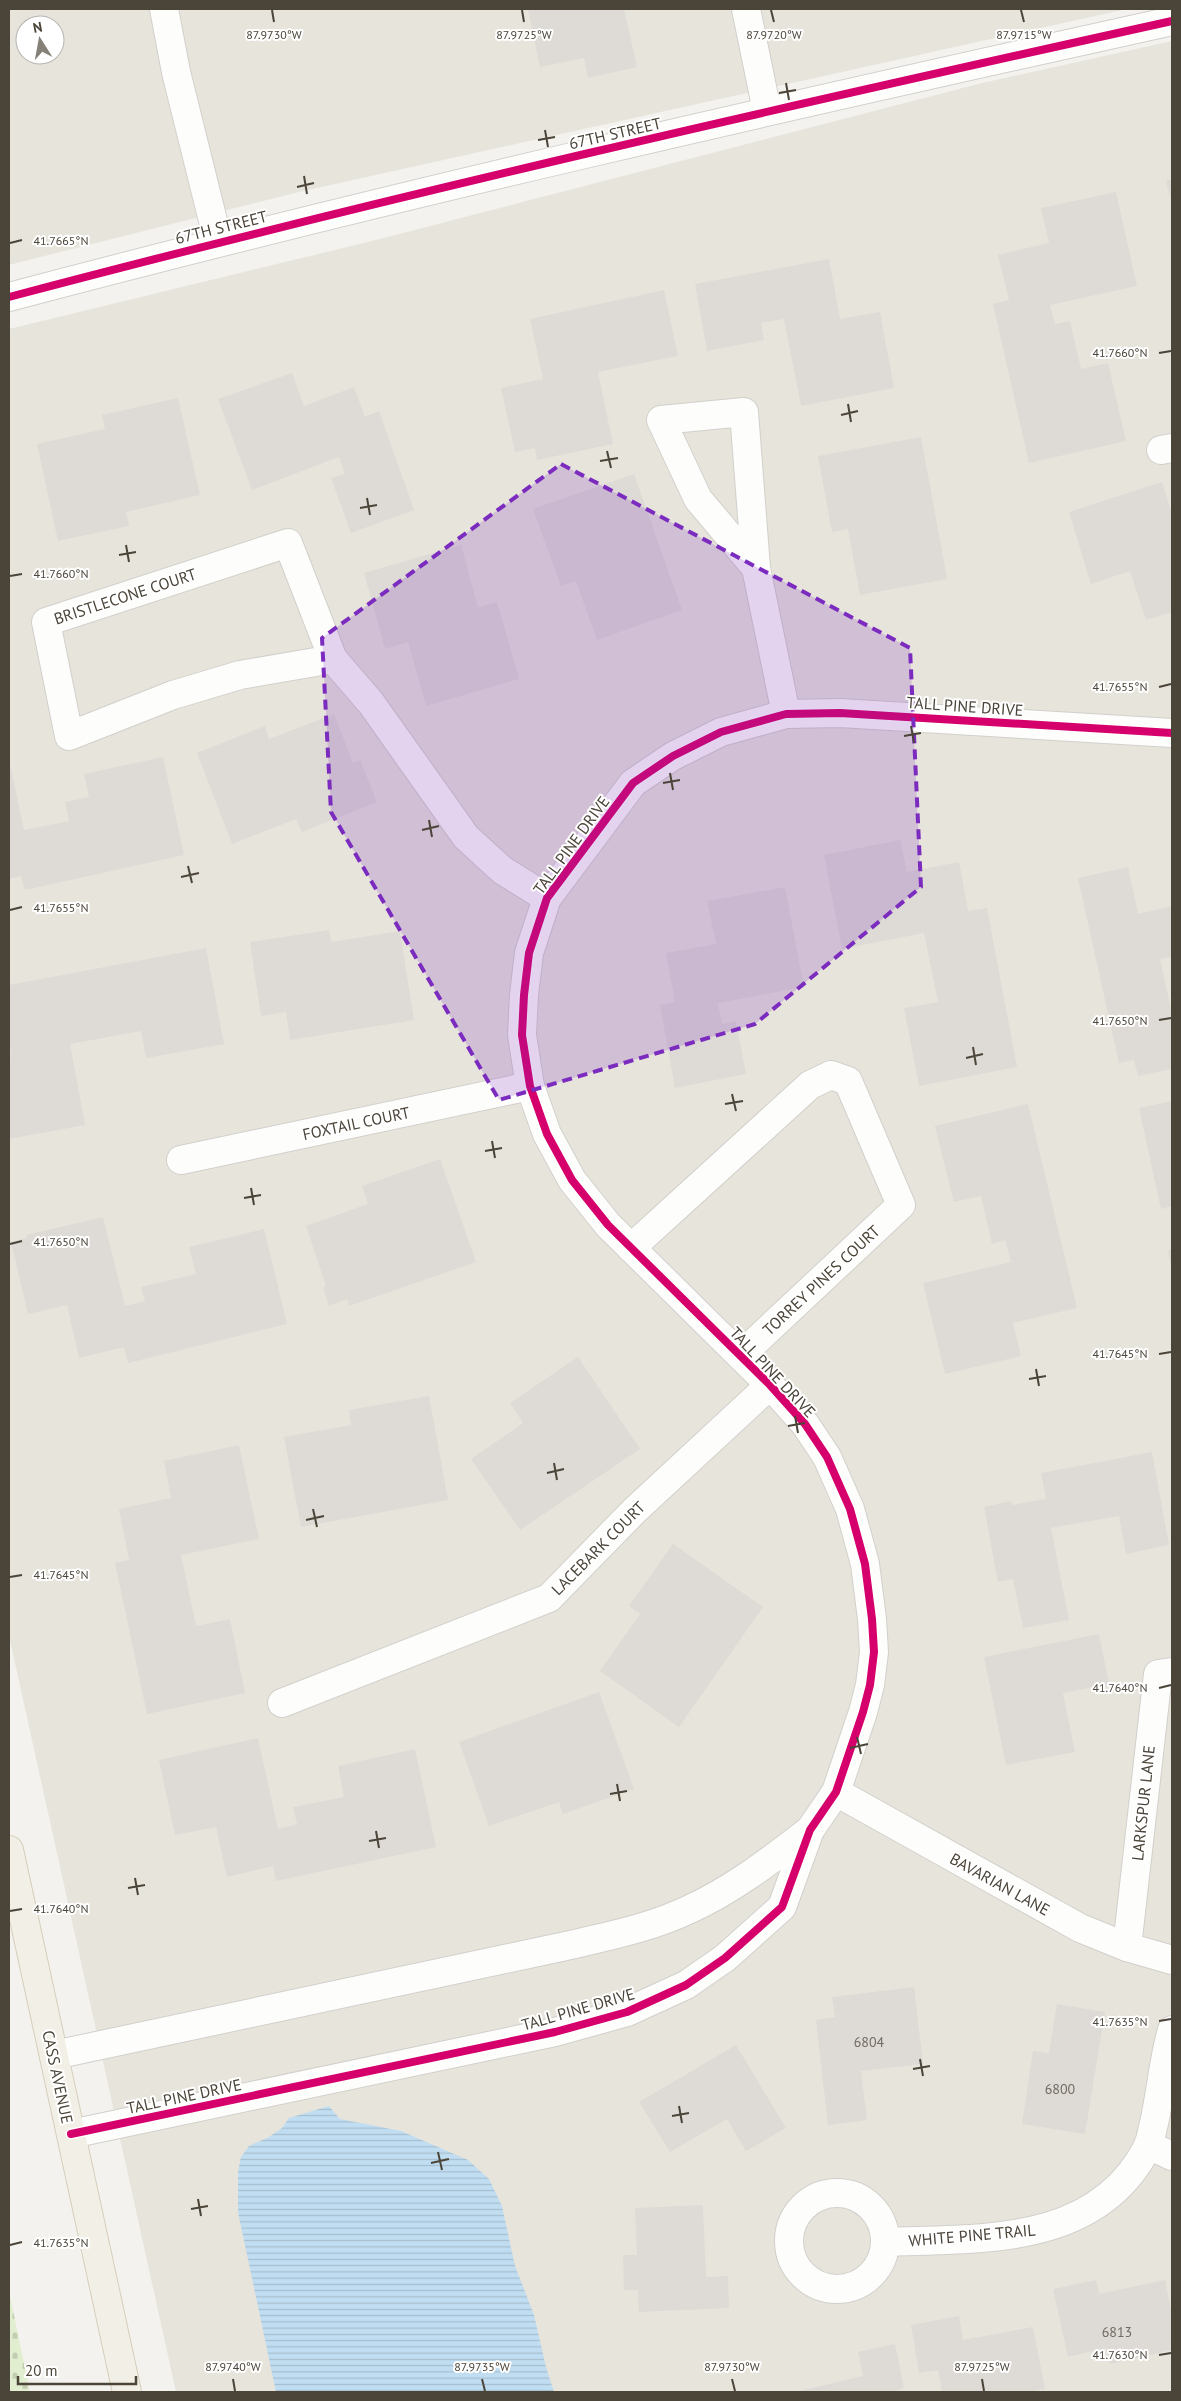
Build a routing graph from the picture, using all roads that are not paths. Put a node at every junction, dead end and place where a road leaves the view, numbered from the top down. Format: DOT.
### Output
graph roads {
  1 [pos="164,9"];
  2 [pos="746,9"];
  3 [pos="1172,21"];
  4 [pos="767,111"];
  5 [pos="218,241"];
  6 [pos="9,297"];
  7 [pos="756,568"];
  8 [pos="333,659"];
  9 [pos="786,714"];
  10 [pos="1172,733"];
  11 [pos="547,898"];
  12 [pos="530,1086"];
  13 [pos="181,1160"];
  14 [pos="631,1248"];
  15 [pos="740,1355"];
  16 [pos="770,1386"];
  17 [pos="1172,1672"];
  18 [pos="282,1703"];
  19 [pos="836,1792"];
  20 [pos="810,1830"];
  21 [pos="9,1850"];
  22 [pos="1127,1947"];
  23 [pos="1172,1960"];
  24 [pos="1172,2030"];
  25 [pos="54,2055"];
  26 [pos="71,2134"];
  27 [pos="1160,2150"];
  28 [pos="885,2242"];
  29 [pos="127,2392"];
  1 -- 5 [label="street"];
  2 -- 4 [label="street"];
  3 -- 4 [label="street, 67TH STREET"];
  4 -- 5 [label="street, 67TH STREET"];
  5 -- 6 [label="street, 67TH STREET"];
  7 -- 7 [label="street"];
  7 -- 9 [label="street"];
  8 -- 8 [label="street, BRISTLECONE COURT"];
  8 -- 11 [label="street, BRISTLECONE COURT"];
  9 -- 10 [label="street, TALL PINE DRIVE"];
  9 -- 11 [label="street, TALL PINE DRIVE"];
  11 -- 12 [label="street, TALL PINE DRIVE"];
  12 -- 13 [label="street, FOXTAIL COURT"];
  12 -- 14 [label="street, TALL PINE DRIVE"];
  14 -- 15 [label="street, TALL PINE DRIVE"];
  14 -- 15 [label="street, TORREY PINES COURT"];
  15 -- 16 [label="street, TALL PINE DRIVE"];
  16 -- 18 [label="street, LACEBARK COURT"];
  16 -- 19 [label="street, TALL PINE DRIVE"];
  17 -- 22 [label="street, LARKSPUR LANE"];
  19 -- 20 [label="street, TALL PINE DRIVE"];
  19 -- 22 [label="street, BAVARIAN LANE"];
  20 -- 25 [label="street, TALL PINE DRIVE"];
  20 -- 26 [label="street, TALL PINE DRIVE"];
  21 -- 25 [label="main road, CASS AVENUE"];
  22 -- 23 [label="street, BAVARIAN LANE"];
  24 -- 27 [label="street, WHITE PINE TRAIL"];
  25 -- 26 [label="main road, CASS AVENUE"];
  26 -- 29 [label="main road, CASS AVENUE"];
  27 -- 28 [label="street, WHITE PINE TRAIL"];
}
